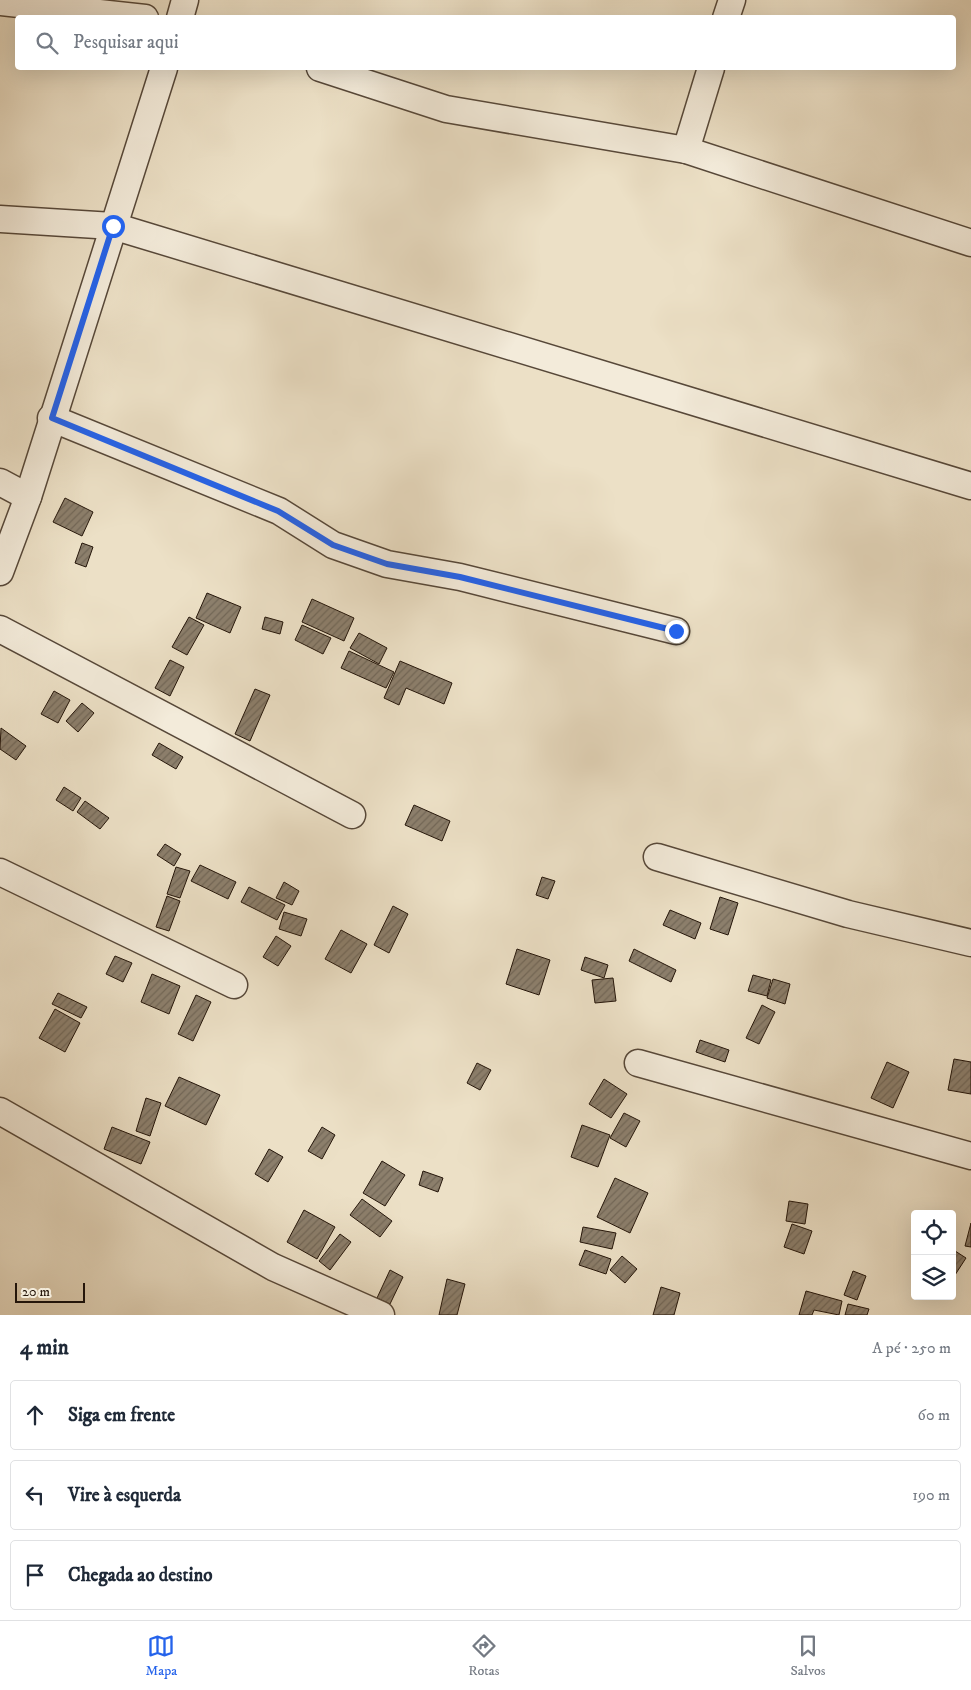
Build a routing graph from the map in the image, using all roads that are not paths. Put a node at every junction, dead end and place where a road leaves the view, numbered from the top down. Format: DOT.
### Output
graph roads {
  1 [pos="185,0"];
  2 [pos="732,0"];
  3 [pos="0,2"];
  4 [pos="118,15"];
  5 [pos="181,15"];
  6 [pos="727,15"];
  7 [pos="163,70"];
  8 [pos="326,70"];
  9 [pos="710,70"];
  10 [pos="686,150"];
  11 [pos="0,218"];
  12 [pos="113,226"];
  13 [pos="971,243"];
  14 [pos="52,418"];
  15 [pos="0,482"];
  16 [pos="971,486"];
  17 [pos="28,497"];
  18 [pos="0,572"];
  19 [pos="0,629"];
  20 [pos="676,631"];
  21 [pos="352,815"];
  22 [pos="656,857"];
  23 [pos="0,872"];
  24 [pos="971,943"];
  25 [pos="234,985"];
  26 [pos="638,1062"];
  27 [pos="0,1112"];
  28 [pos="971,1156"];
  29 [pos="381,1315"];
  1 -- 5 [label="street"];
  2 -- 6 [label="street"];
  3 -- 4 [label="street"];
  7 -- 12 [label="street"];
  8 -- 10 [label="street"];
  9 -- 10 [label="street"];
  10 -- 13 [label="street"];
  11 -- 12 [label="street"];
  12 -- 14 [label="street"];
  12 -- 16 [label="street"];
  14 -- 17 [label="street"];
  14 -- 20 [label="street"];
  15 -- 17 [label="street"];
  17 -- 18 [label="street"];
  19 -- 21 [label="street"];
  22 -- 24 [label="street"];
  23 -- 25 [label="street"];
  26 -- 28 [label="street"];
  27 -- 29 [label="street"];
}
